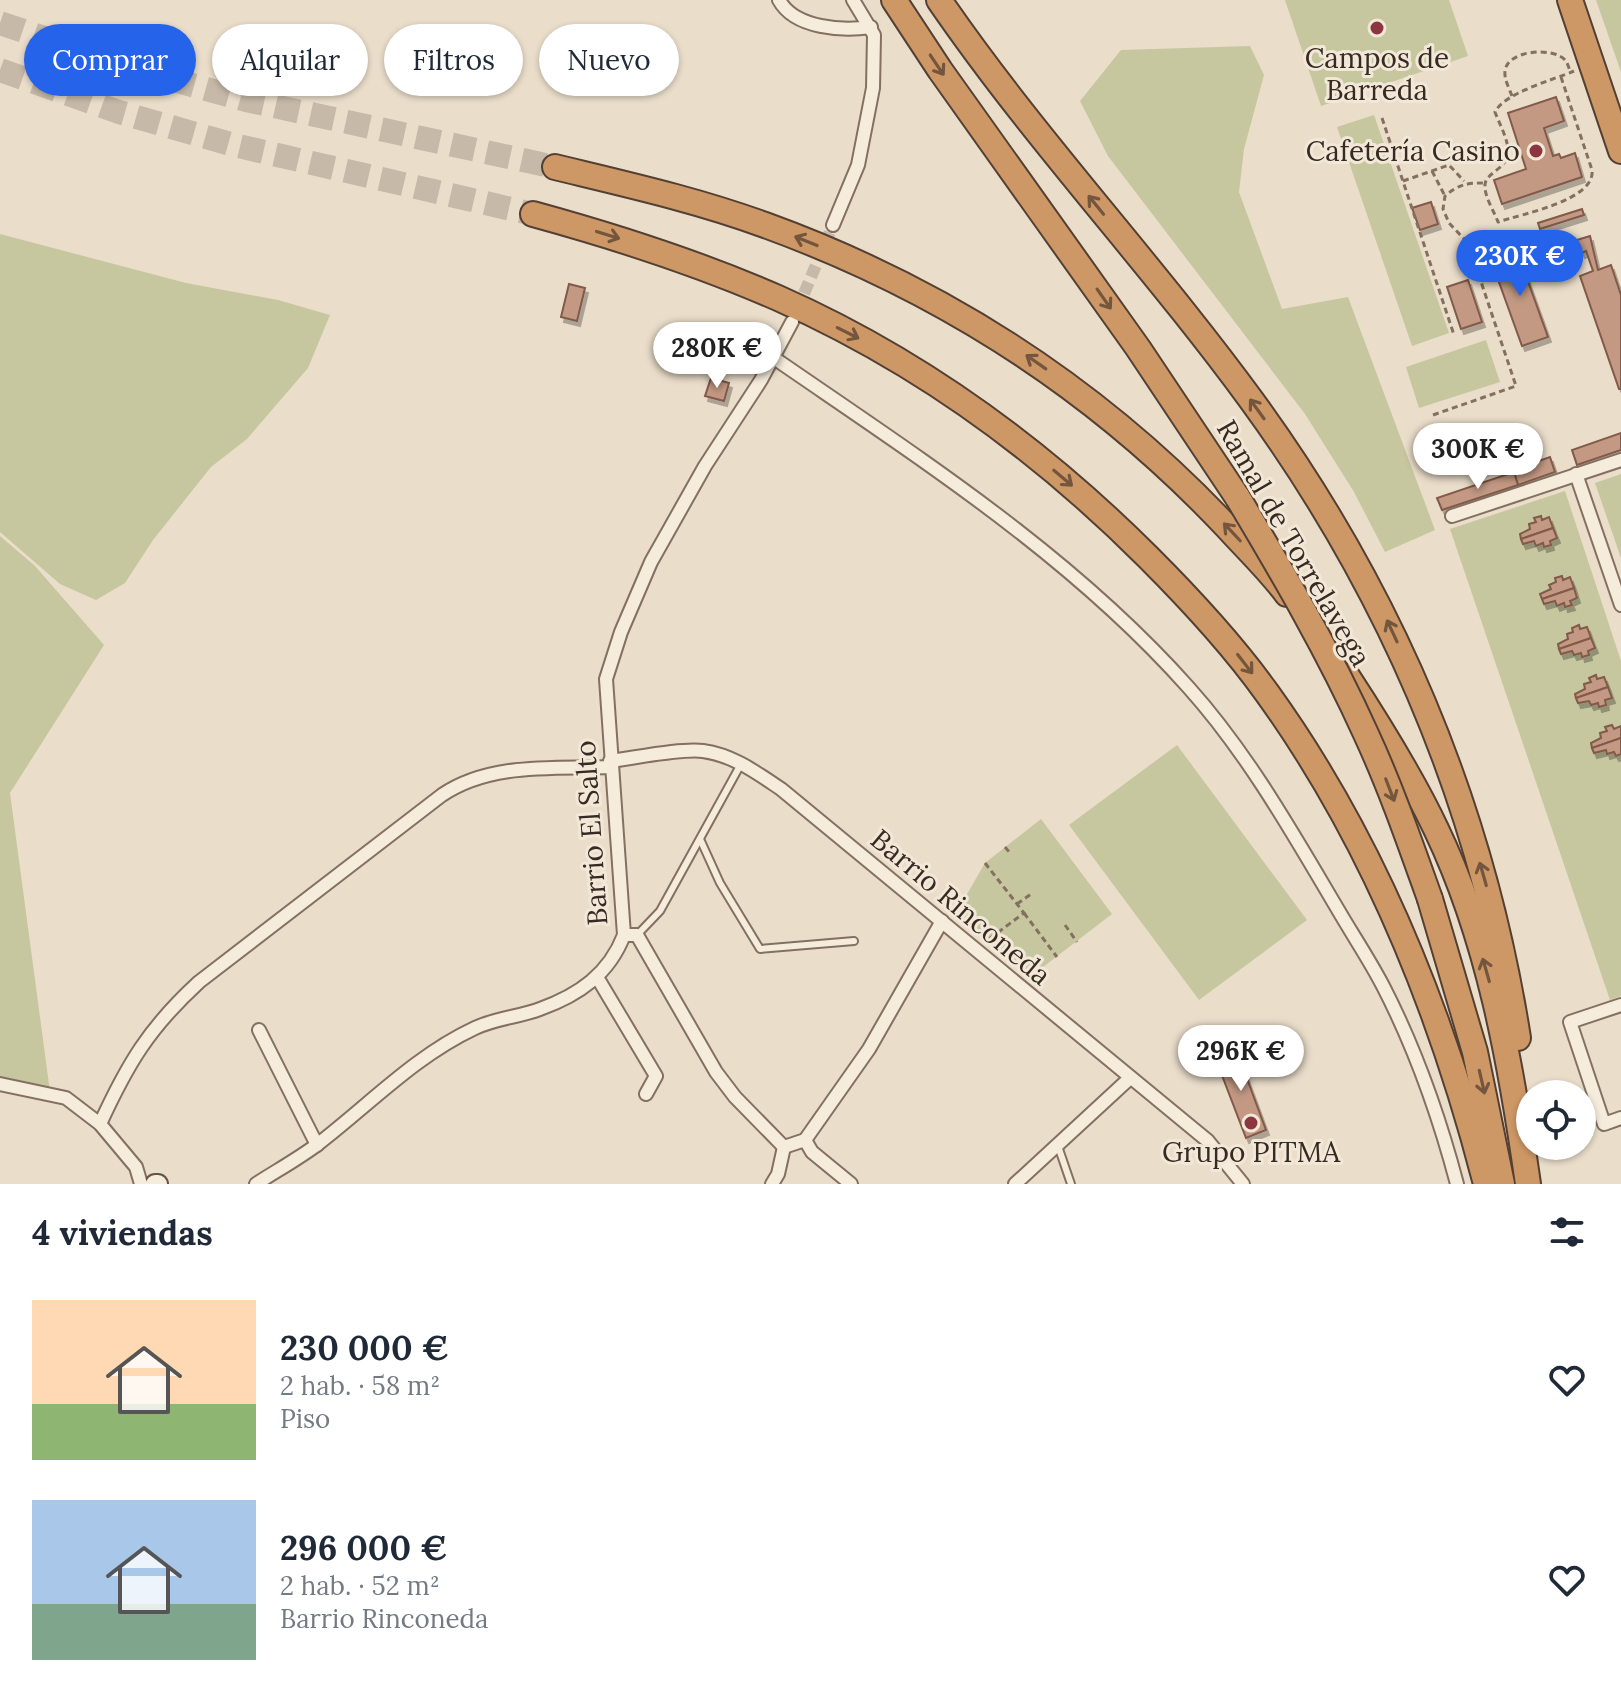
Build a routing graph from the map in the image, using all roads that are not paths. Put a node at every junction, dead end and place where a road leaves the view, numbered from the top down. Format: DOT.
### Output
graph roads {
  1 [pos="779,0"];
  2 [pos="853,0"];
  3 [pos="894,0"];
  4 [pos="939,0"];
  5 [pos="1570,0"];
  6 [pos="1586,0"];
  7 [pos="871,27"];
  8 [pos="1621,101"];
  9 [pos="1621,151"];
  10 [pos="555,167"];
  11 [pos="533,214"];
  12 [pos="833,225"];
  13 [pos="792,322"];
  14 [pos="774,358"];
  15 [pos="1621,460"];
  16 [pos="1576,474"];
  17 [pos="1452,516"];
  18 [pos="1621,605"];
  19 [pos="611,764"];
  20 [pos="741,764"];
  21 [pos="700,839"];
  22 [pos="942,921"];
  23 [pos="630,935"];
  24 [pos="854,941"];
  25 [pos="597,977"];
  26 [pos="1621,1005"];
  27 [pos="259,1030"];
  28 [pos="1130,1078"];
  29 [pos="1524,1080"];
  30 [pos="0,1084"];
  31 [pos="646,1094"];
  32 [pos="1621,1118"];
  33 [pos="100,1124"];
  34 [pos="805,1140"];
  35 [pos="1057,1144"];
  36 [pos="317,1145"];
  37 [pos="784,1147"];
  38 [pos="1536,1160"];
  39 [pos="141,1184"];
  40 [pos="256,1184"];
  41 [pos="772,1184"];
  42 [pos="851,1184"];
  43 [pos="1015,1184"];
  44 [pos="1071,1184"];
  45 [pos="1243,1184"];
  46 [pos="1457,1184"];
  47 [pos="1486,1184"];
  48 [pos="1502,1184"];
  49 [pos="1528,1184"];
  50 [pos="1539,1184"];
  1 -- 7 [label="street"];
  2 -- 7 [label="street"];
  3 -- 48 [label="highway, Ramal de Torrelavega, one-way, bridge"];
  29 -- 4 [label="highway, Ramal de Torrelavega, one-way"];
  5 -- 9 [label="highway"];
  6 -- 8 [label="highway"];
  7 -- 12 [label="street"];
  49 -- 10 [label="highway, one-way"];
  11 -- 47 [label="highway, one-way"];
  13 -- 14 [label="street, Barrio El Salto"];
  14 -- 19 [label="street, Barrio El Salto"];
  14 -- 46 [label="street"];
  15 -- 16 [label="street"];
  16 -- 17 [label="street"];
  16 -- 18 [label="street"];
  19 -- 20 [label="street, Barrio Rinconeda"];
  19 -- 23 [label="street, Barrio El Salto"];
  19 -- 33 [label="street, Barrio Rinconeda"];
  20 -- 21 [label="lane"];
  20 -- 22 [label="street, Barrio Rinconeda"];
  21 -- 23 [label="lane"];
  21 -- 24 [label="lane"];
  22 -- 28 [label="street, Barrio Rinconeda"];
  22 -- 34 [label="street"];
  23 -- 25 [label="street, Barrio El Salto"];
  23 -- 37 [label="street"];
  25 -- 31 [label="street"];
  25 -- 36 [label="street, Barrio El Salto"];
  26 -- 32 [label="street"];
  27 -- 36 [label="street"];
  28 -- 35 [label="street"];
  28 -- 45 [label="street, Barrio Rinconeda"];
  30 -- 33 [label="street"];
  33 -- 39 [label="street"];
  34 -- 37 [label="street"];
  34 -- 42 [label="street"];
  35 -- 43 [label="street"];
  35 -- 44 [label="lane"];
  36 -- 40 [label="street, Barrio El Salto"];
  37 -- 41 [label="street"];
  38 -- 50 [label="highway"];
}
